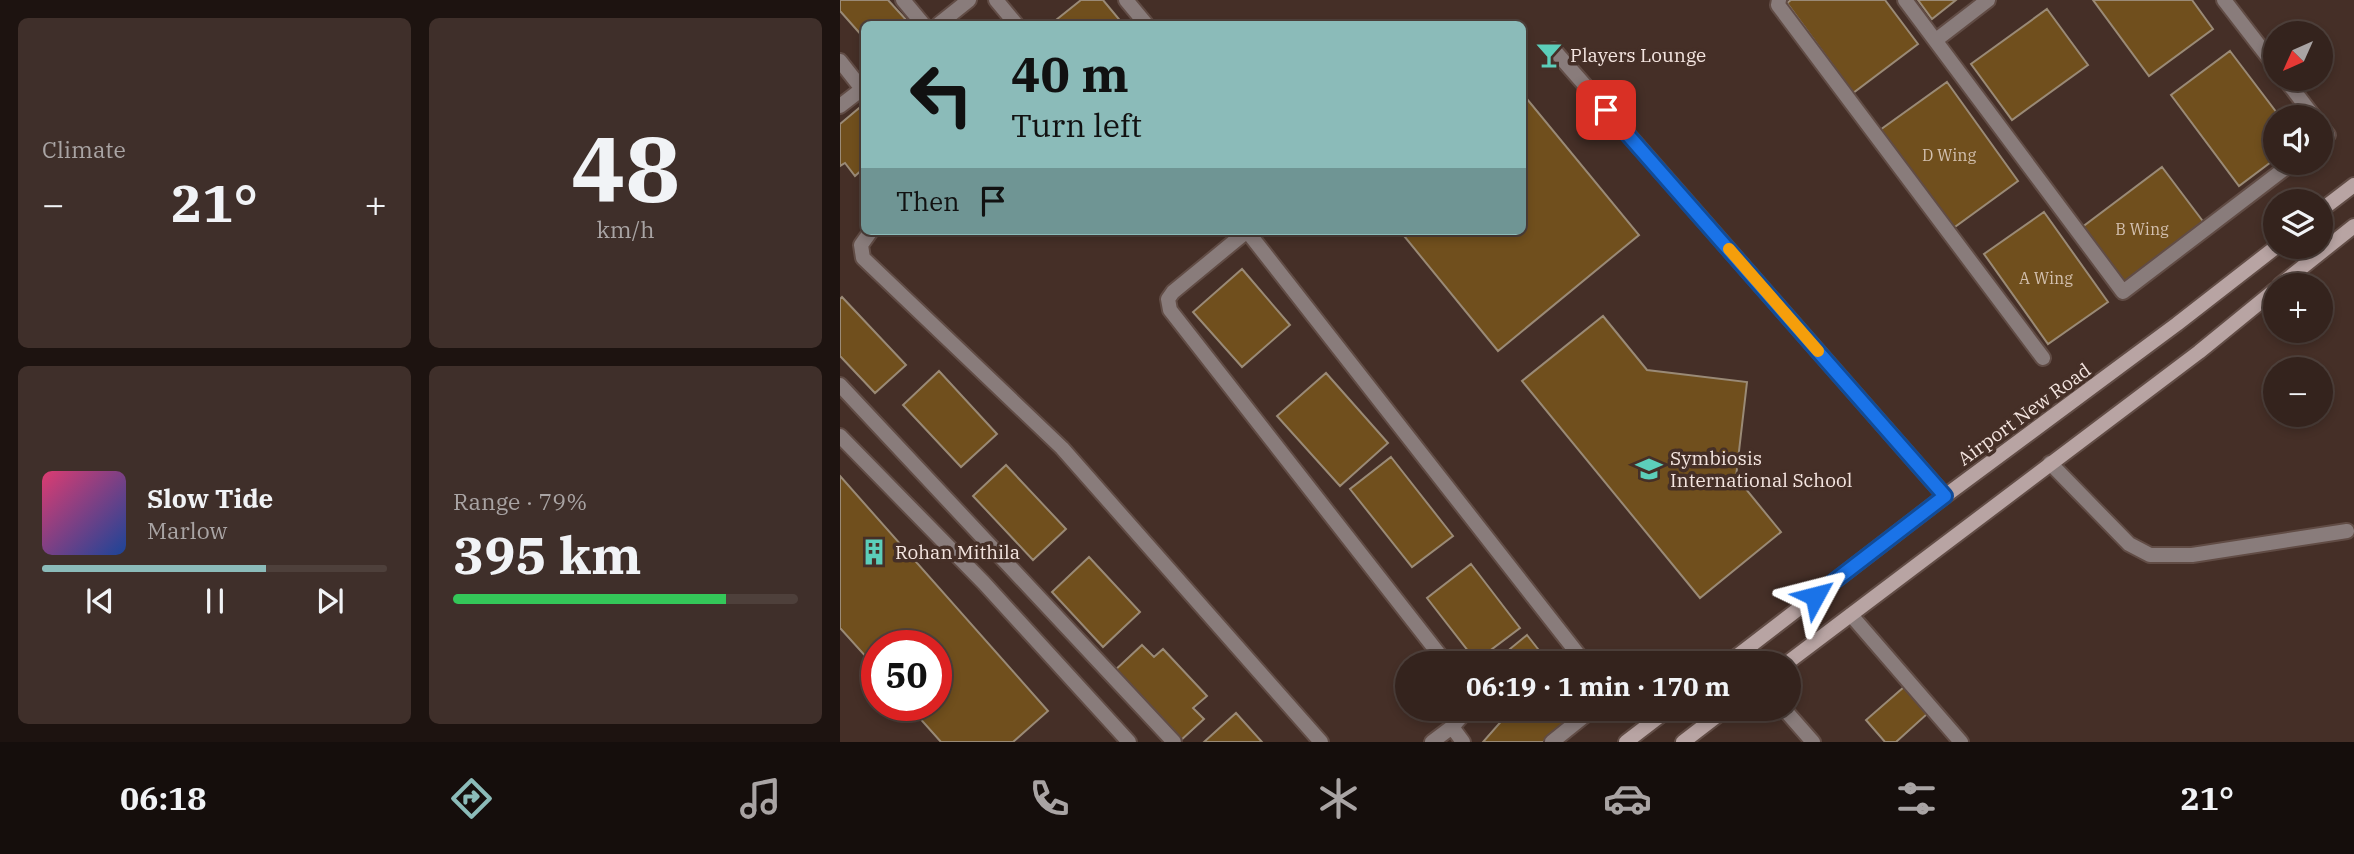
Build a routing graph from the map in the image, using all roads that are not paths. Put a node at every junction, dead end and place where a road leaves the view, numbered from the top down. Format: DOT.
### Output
graph roads {
  1 [pos="903,0"];
  2 [pos="969,0"];
  3 [pos="996,0"];
  4 [pos="1126,0"];
  5 [pos="1779,0"];
  6 [pos="1905,0"];
  7 [pos="1987,0"];
  8 [pos="2224,0"];
  9 [pos="920,21"];
  10 [pos="943,21"];
  11 [pos="1014,21"];
  12 [pos="1144,21"];
  13 [pos="1936,40"];
  14 [pos="1554,50"];
  15 [pos="2263,50"];
  16 [pos="840,61"];
  17 [pos="861,86"];
  18 [pos="861,90"];
  19 [pos="2293,91"];
  20 [pos="2305,105"];
  21 [pos="840,106"];
  22 [pos="2276,175"];
  23 [pos="2354,185"];
  24 [pos="2333,201"];
  25 [pos="2354,226"];
  26 [pos="868,235"];
  27 [pos="1242,235"];
  28 [pos="1250,235"];
  29 [pos="2263,257"];
  30 [pos="2295,273"];
  31 [pos="2263,300"];
  32 [pos="2043,358"];
  33 [pos="840,384"];
  34 [pos="840,436"];
  35 [pos="2050,463"];
  36 [pos="1945,496"];
  37 [pos="2347,531"];
  38 [pos="1852,615"];
  39 [pos="1437,651"];
  40 [pos="1576,651"];
  41 [pos="1744,651"];
  42 [pos="1801,653"];
  43 [pos="1457,721"];
  44 [pos="1578,721"];
  45 [pos="1653,721"];
  46 [pos="1712,721"];
  47 [pos="1795,721"];
  48 [pos="1452,727"];
  49 [pos="1691,739"];
  50 [pos="1129,742"];
  51 [pos="1174,742"];
  52 [pos="1321,742"];
  53 [pos="1432,742"];
  54 [pos="1463,742"];
  55 [pos="1552,742"];
  56 [pos="1626,742"];
  57 [pos="1813,742"];
  58 [pos="1961,742"];
  1 -- 9 [label="street"];
  2 -- 10 [label="street"];
  3 -- 11 [label="street"];
  4 -- 12 [label="street"];
  5 -- 32 [label="street"];
  6 -- 13 [label="street"];
  7 -- 13 [label="street"];
  8 -- 15 [label="street"];
  13 -- 22 [label="street"];
  14 -- 36 [label="street"];
  16 -- 17 [label="street"];
  18 -- 21 [label="street"];
  19 -- 20 [label="street"];
  23 -- 24 [label="main road"];
  25 -- 30 [label="main road"];
  26 -- 52 [label="street"];
  27 -- 39 [label="street"];
  28 -- 40 [label="street"];
  29 -- 36 [label="main road, Airport New Road"];
  31 -- 35 [label="main road"];
  33 -- 51 [label="street"];
  34 -- 50 [label="street"];
  35 -- 37 [label="street"];
  35 -- 38 [label="main road"];
  36 -- 41 [label="main road, Airport New Road"];
  38 -- 42 [label="main road"];
  38 -- 58 [label="street"];
  43 -- 48 [label="street"];
  44 -- 55 [label="street"];
  45 -- 56 [label="main road"];
  46 -- 49 [label="main road"];
  47 -- 57 [label="street"];
  48 -- 53 [label="street"];
  48 -- 54 [label="street"];
}
